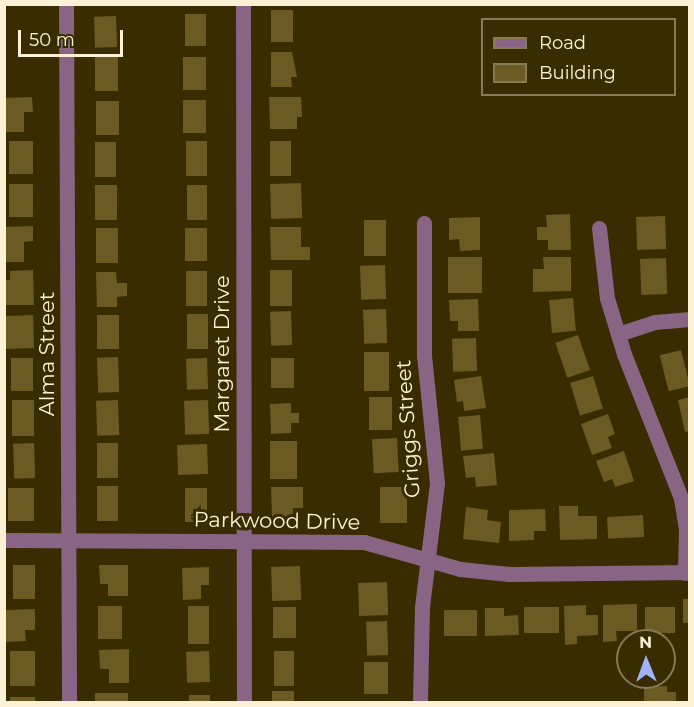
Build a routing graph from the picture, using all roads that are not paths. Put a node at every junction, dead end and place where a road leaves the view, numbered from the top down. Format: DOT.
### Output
graph roads {
  1 [pos="66,4"];
  2 [pos="243,4"];
  3 [pos="424,224"];
  4 [pos="599,228"];
  5 [pos="690,319"];
  6 [pos="618,334"];
  7 [pos="4,540"];
  8 [pos="243,540"];
  9 [pos="69,541"];
  10 [pos="428,562"];
  11 [pos="687,573"];
  12 [pos="69,702"];
  13 [pos="244,702"];
  14 [pos="420,702"];
  1 -- 9 [label="street, Alma Street"];
  2 -- 8 [label="street, Margaret Drive"];
  3 -- 10 [label="street, Griggs Street"];
  4 -- 6 [label="street"];
  5 -- 6 [label="street"];
  6 -- 11 [label="street"];
  7 -- 9 [label="street, Parkwood Drive"];
  8 -- 9 [label="street, Parkwood Drive"];
  8 -- 10 [label="street, Parkwood Drive"];
  8 -- 13 [label="street, Margaret Drive"];
  9 -- 12 [label="street, Alma Street"];
  10 -- 11 [label="street, Parkwood Drive"];
  10 -- 14 [label="street, Griggs Street"];
}
